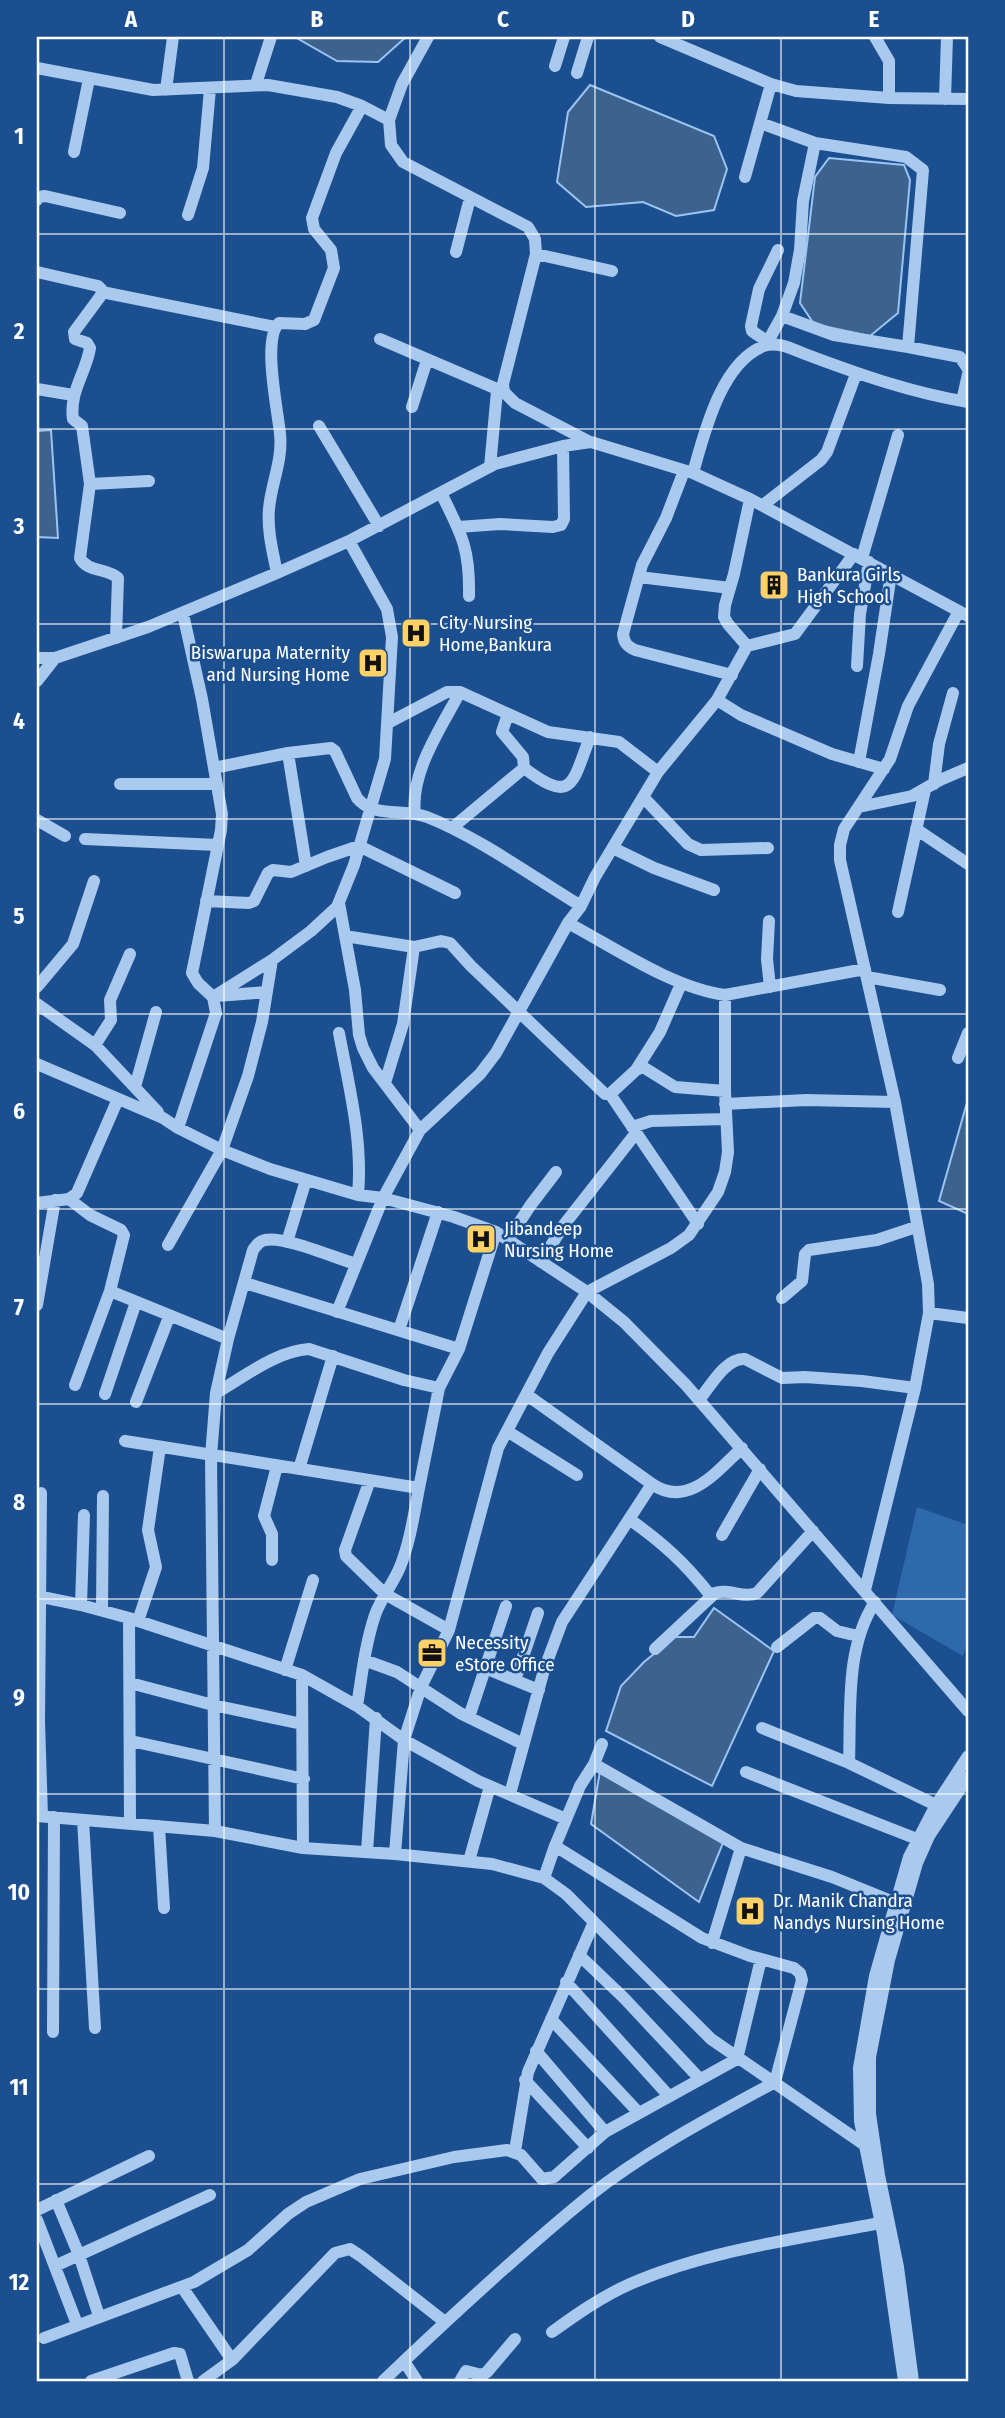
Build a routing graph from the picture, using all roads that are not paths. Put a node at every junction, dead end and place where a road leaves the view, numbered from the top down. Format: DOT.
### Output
graph roads {
  1 [pos="173,37"];
  2 [pos="271,37"];
  3 [pos="428,37"];
  4 [pos="564,37"];
  5 [pos="588,37"];
  6 [pos="660,37"];
  7 [pos="875,37"];
  8 [pos="947,37"];
  9 [pos="692,43"];
  10 [pos="555,66"];
  11 [pos="37,68"];
  12 [pos="578,74"];
  13 [pos="89,79"];
  14 [pos="771,83"];
  15 [pos="256,85"];
  16 [pos="210,89"];
  17 [pos="166,90"];
  18 [pos="890,98"];
  19 [pos="945,99"];
  20 [pos="968,99"];
  21 [pos="362,106"];
  22 [pos="389,120"];
  23 [pos="760,123"];
  24 [pos="815,143"];
  25 [pos="74,152"];
  26 [pos="745,177"];
  27 [pos="470,198"];
  28 [pos="37,200"];
  29 [pos="120,213"];
  30 [pos="188,215"];
  31 [pos="778,250"];
  32 [pos="456,252"];
  33 [pos="536,254"];
  34 [pos="612,271"];
  35 [pos="37,272"];
  36 [pos="102,292"];
  37 [pos="782,316"];
  38 [pos="275,327"];
  39 [pos="380,339"];
  40 [pos="767,343"];
  41 [pos="908,347"];
  42 [pos="428,360"];
  43 [pos="968,371"];
  44 [pos="856,374"];
  45 [pos="37,389"];
  46 [pos="501,391"];
  47 [pos="73,395"];
  48 [pos="965,401"];
  49 [pos="412,407"];
  50 [pos="319,426"];
  51 [pos="898,435"];
  52 [pos="591,442"];
  53 [pos="563,446"];
  54 [pos="490,467"];
  55 [pos="688,472"];
  56 [pos="149,481"];
  57 [pos="90,484"];
  58 [pos="441,493"];
  59 [pos="750,499"];
  60 [pos="763,505"];
  61 [pos="379,526"];
  62 [pos="458,527"];
  63 [pos="349,541"];
  64 [pos="862,558"];
  65 [pos="276,573"];
  66 [pos="891,574"];
  67 [pos="639,577"];
  68 [pos="730,588"];
  69 [pos="469,596"];
  70 [pos="183,614"];
  71 [pos="963,614"];
  72 [pos="116,638"];
  73 [pos="747,646"];
  74 [pos="55,658"];
  75 [pos="37,659"];
  76 [pos="857,666"];
  77 [pos="732,675"];
  78 [pos="37,681"];
  79 [pos="460,692"];
  80 [pos="953,692"];
  81 [pos="717,700"];
  82 [pos="508,714"];
  83 [pos="388,723"];
  84 [pos="590,737"];
  85 [pos="288,753"];
  86 [pos="859,762"];
  87 [pos="214,768"];
  88 [pos="524,768"];
  89 [pos="968,768"];
  90 [pos="884,769"];
  91 [pos="658,772"];
  92 [pos="120,784"];
  93 [pos="217,784"];
  94 [pos="929,787"];
  95 [pos="643,797"];
  96 [pos="859,807"];
  97 [pos="370,810"];
  98 [pos="415,814"];
  99 [pos="37,820"];
  100 [pos="452,828"];
  101 [pos="916,829"];
  102 [pos="65,836"];
  103 [pos="85,839"];
  104 [pos="217,845"];
  105 [pos="359,846"];
  106 [pos="613,848"];
  107 [pos="768,848"];
  108 [pos="968,864"];
  109 [pos="306,866"];
  110 [pos="94,881"];
  111 [pos="715,890"];
  112 [pos="455,893"];
  113 [pos="206,901"];
  114 [pos="339,903"];
  115 [pos="581,905"];
  116 [pos="898,912"];
  117 [pos="769,921"];
  118 [pos="568,923"];
  119 [pos="345,936"];
  120 [pos="414,947"];
  121 [pos="130,954"];
  122 [pos="272,960"];
  123 [pos="866,973"];
  124 [pos="681,984"];
  125 [pos="37,987"];
  126 [pos="770,987"];
  127 [pos="940,990"];
  128 [pos="267,992"];
  129 [pos="725,995"];
  130 [pos="214,997"];
  131 [pos="37,1004"];
  132 [pos="520,1011"];
  133 [pos="156,1012"];
  134 [pos="339,1033"];
  135 [pos="968,1033"];
  136 [pos="95,1045"];
  137 [pos="958,1058"];
  138 [pos="37,1064"];
  139 [pos="636,1070"];
  140 [pos="385,1083"];
  141 [pos="135,1087"];
  142 [pos="610,1094"];
  143 [pos="725,1097"];
  144 [pos="118,1099"];
  145 [pos="895,1102"];
  146 [pos="163,1118"];
  147 [pos="726,1118"];
  148 [pos="178,1128"];
  149 [pos="420,1130"];
  150 [pos="634,1130"];
  151 [pos="222,1150"];
  152 [pos="556,1172"];
  153 [pos="306,1180"];
  154 [pos="358,1195"];
  155 [pos="383,1198"];
  156 [pos="69,1199"];
  157 [pos="55,1200"];
  158 [pos="37,1203"];
  159 [pos="438,1212"];
  160 [pos="698,1224"];
  161 [pos="916,1227"];
  162 [pos="496,1232"];
  163 [pos="508,1240"];
  164 [pos="287,1242"];
  165 [pos="168,1245"];
  166 [pos="541,1262"];
  167 [pos="356,1265"];
  168 [pos="245,1283"];
  169 [pos="110,1291"];
  170 [pos="587,1292"];
  171 [pos="782,1298"];
  172 [pos="136,1302"];
  173 [pos="37,1305"];
  174 [pos="337,1312"];
  175 [pos="929,1313"];
  176 [pos="169,1317"];
  177 [pos="968,1318"];
  178 [pos="399,1331"];
  179 [pos="228,1339"];
  180 [pos="458,1349"];
  181 [pos="334,1356"];
  182 [pos="75,1385"];
  183 [pos="439,1388"];
  184 [pos="915,1388"];
  185 [pos="216,1393"];
  186 [pos="105,1394"];
  187 [pos="527,1395"];
  188 [pos="699,1400"];
  189 [pos="136,1402"];
  190 [pos="507,1431"];
  191 [pos="125,1441"];
  192 [pos="160,1447"];
  193 [pos="741,1448"];
  194 [pos="211,1456"];
  195 [pos="277,1466"];
  196 [pos="299,1469"];
  197 [pos="760,1469"];
  198 [pos="577,1475"];
  199 [pos="370,1480"];
  200 [pos="652,1484"];
  201 [pos="419,1488"];
  202 [pos="41,1493"];
  203 [pos="103,1496"];
  204 [pos="84,1515"];
  205 [pos="629,1518"];
  206 [pos="813,1531"];
  207 [pos="722,1535"];
  208 [pos="272,1560"];
  209 [pos="313,1580"];
  210 [pos="865,1590"];
  211 [pos="385,1594"];
  212 [pos="38,1596"];
  213 [pos="711,1596"];
  214 [pos="875,1602"];
  215 [pos="81,1605"];
  216 [pos="506,1606"];
  217 [pos="103,1611"];
  218 [pos="538,1613"];
  219 [pos="133,1619"];
  220 [pos="449,1630"];
  221 [pos="858,1636"];
  222 [pos="212,1647"];
  223 [pos="777,1647"];
  224 [pos="655,1649"];
  225 [pos="364,1660"];
  226 [pos="485,1668"];
  227 [pos="285,1670"];
  228 [pos="302,1675"];
  229 [pos="515,1681"];
  230 [pos="131,1683"];
  231 [pos="421,1687"];
  232 [pos="539,1690"];
  233 [pos="213,1705"];
  234 [pos="357,1706"];
  235 [pos="968,1711"];
  236 [pos="469,1717"];
  237 [pos="376,1718"];
  238 [pos="38,1722"];
  239 [pos="302,1724"];
  240 [pos="762,1728"];
  241 [pos="404,1740"];
  242 [pos="131,1741"];
  243 [pos="523,1744"];
  244 [pos="602,1744"];
  245 [pos="968,1756"];
  246 [pos="215,1759"];
  247 [pos="849,1763"];
  248 [pos="594,1764"];
  249 [pos="746,1772"];
  250 [pos="968,1777"];
  251 [pos="303,1779"];
  252 [pos="490,1786"];
  253 [pos="510,1794"];
  254 [pos="936,1805"];
  255 [pos="44,1817"];
  256 [pos="566,1818"];
  257 [pos="83,1820"];
  258 [pos="130,1824"];
  259 [pos="159,1826"];
  260 [pos="215,1830"];
  261 [pos="917,1839"];
  262 [pos="555,1846"];
  263 [pos="303,1848"];
  264 [pos="741,1848"];
  265 [pos="367,1852"];
  266 [pos="395,1854"];
  267 [pos="469,1861"];
  268 [pos="544,1878"];
  269 [pos="899,1904"];
  270 [pos="164,1908"];
  271 [pos="594,1922"];
  272 [pos="712,1943"];
  273 [pos="579,1955"];
  274 [pos="761,1959"];
  275 [pos="566,1982"];
  276 [pos="551,2019"];
  277 [pos="95,2028"];
  278 [pos="53,2032"];
  279 [pos="536,2051"];
  280 [pos="737,2059"];
  281 [pos="699,2078"];
  282 [pos="525,2080"];
  283 [pos="775,2082"];
  284 [pos="668,2095"];
  285 [pos="639,2113"];
  286 [pos="605,2133"];
  287 [pos="588,2148"];
  288 [pos="869,2148"];
  289 [pos="515,2151"];
  290 [pos="149,2156"];
  291 [pos="210,2195"];
  292 [pos="56,2200"];
  293 [pos="37,2210"];
  294 [pos="37,2220"];
  295 [pos="880,2223"];
  296 [pos="79,2255"];
  297 [pos="55,2266"];
  298 [pos="181,2287"];
  299 [pos="99,2316"];
  300 [pos="445,2322"];
  301 [pos="78,2324"];
  302 [pos="552,2332"];
  303 [pos="44,2338"];
  304 [pos="515,2339"];
  305 [pos="233,2360"];
  306 [pos="404,2361"];
  307 [pos="490,2377"];
  308 [pos="91,2381"];
  309 [pos="188,2381"];
  310 [pos="203,2381"];
  311 [pos="383,2381"];
  312 [pos="416,2381"];
  313 [pos="460,2381"];
  314 [pos="904,2381"];
  315 [pos="913,2381"];
  1 -- 17 [label="street"];
  2 -- 15 [label="street"];
  3 -- 22 [label="street"];
  4 -- 10 [label="street"];
  5 -- 12 [label="street"];
  6 -- 9 [label="street"];
  7 -- 18 [label="street"];
  8 -- 19 [label="street"];
  9 -- 14 [label="street"];
  11 -- 13 [label="street"];
  13 -- 17 [label="street"];
  13 -- 25 [label="street"];
  14 -- 18 [label="street"];
  14 -- 23 [label="street"];
  15 -- 16 [label="street"];
  15 -- 21 [label="street"];
  16 -- 17 [label="street"];
  16 -- 30 [label="street"];
  18 -- 19 [label="street"];
  19 -- 20 [label="street"];
  21 -- 22 [label="street"];
  21 -- 38 [label="street"];
  22 -- 27 [label="street"];
  23 -- 24 [label="street"];
  23 -- 26 [label="street"];
  24 -- 37 [label="street"];
  24 -- 41 [label="street"];
  27 -- 32 [label="street"];
  27 -- 33 [label="street"];
  28 -- 29 [label="street"];
  31 -- 40 [label="street"];
  33 -- 34 [label="street"];
  33 -- 46 [label="street"];
  35 -- 36 [label="street"];
  36 -- 38 [label="street"];
  36 -- 47 [label="street"];
  37 -- 40 [label="street"];
  37 -- 41 [label="street"];
  38 -- 65 [label="street"];
  39 -- 42 [label="street"];
  40 -- 44 [label="street"];
  40 -- 55 [label="street"];
  41 -- 43 [label="street"];
  42 -- 46 [label="street"];
  42 -- 49 [label="street"];
  43 -- 48 [label="street"];
  44 -- 48 [label="street"];
  44 -- 60 [label="street"];
  45 -- 47 [label="street"];
  46 -- 52 [label="street"];
  46 -- 54 [label="street"];
  47 -- 57 [label="street"];
  50 -- 61 [label="street"];
  51 -- 64 [label="street"];
  52 -- 53 [label="street"];
  52 -- 55 [label="street"];
  53 -- 54 [label="street"];
  53 -- 62 [label="street"];
  54 -- 58 [label="street"];
  55 -- 59 [label="street"];
  55 -- 67 [label="street"];
  56 -- 57 [label="street"];
  57 -- 72 [label="street"];
  58 -- 61 [label="street"];
  58 -- 62 [label="street"];
  59 -- 60 [label="street"];
  59 -- 68 [label="street"];
  60 -- 64 [label="street"];
  61 -- 63 [label="street"];
  62 -- 69 [label="street"];
  63 -- 65 [label="street"];
  63 -- 83 [label="street"];
  64 -- 66 [label="street"];
  64 -- 73 [label="street"];
  64 -- 76 [label="street"];
  65 -- 70 [label="street"];
  66 -- 71 [label="street"];
  66 -- 86 [label="street"];
  67 -- 68 [label="street"];
  67 -- 77 [label="street"];
  68 -- 73 [label="street"];
  70 -- 72 [label="street"];
  70 -- 87 [label="street"];
  71 -- 90 [label="street"];
  72 -- 74 [label="street"];
  73 -- 77 [label="street"];
  74 -- 75 [label="street"];
  74 -- 78 [label="street"];
  77 -- 81 [label="street"];
  79 -- 82 [label="street"];
  79 -- 83 [label="street"];
  79 -- 98 [label="street"];
  80 -- 94 [label="street"];
  81 -- 86 [label="street"];
  81 -- 91 [label="street"];
  82 -- 84 [label="street"];
  82 -- 88 [label="street"];
  83 -- 97 [label="street"];
  84 -- 88 [label="street"];
  84 -- 91 [label="street"];
  85 -- 87 [label="street"];
  85 -- 97 [label="street"];
  85 -- 109 [label="street"];
  86 -- 90 [label="street"];
  87 -- 93 [label="street"];
  88 -- 100 [label="street"];
  89 -- 94 [label="street"];
  90 -- 96 [label="street"];
  91 -- 95 [label="street"];
  92 -- 93 [label="street"];
  93 -- 104 [label="street"];
  94 -- 96 [label="street"];
  94 -- 101 [label="street"];
  95 -- 106 [label="street"];
  95 -- 107 [label="street"];
  96 -- 123 [label="street"];
  97 -- 98 [label="street"];
  97 -- 105 [label="street"];
  98 -- 100 [label="street"];
  99 -- 102 [label="street"];
  100 -- 115 [label="street"];
  101 -- 108 [label="street"];
  101 -- 116 [label="street"];
  103 -- 104 [label="street"];
  104 -- 113 [label="street"];
  105 -- 109 [label="street"];
  105 -- 112 [label="street"];
  105 -- 114 [label="street"];
  106 -- 111 [label="street"];
  106 -- 115 [label="street"];
  109 -- 113 [label="street"];
  110 -- 125 [label="street"];
  113 -- 130 [label="street"];
  114 -- 119 [label="street"];
  114 -- 122 [label="street"];
  115 -- 118 [label="street"];
  117 -- 126 [label="street"];
  118 -- 124 [label="street"];
  118 -- 132 [label="street"];
  119 -- 120 [label="street"];
  119 -- 140 [label="street"];
  120 -- 132 [label="street"];
  120 -- 140 [label="street"];
  121 -- 136 [label="street"];
  122 -- 128 [label="street"];
  122 -- 130 [label="street"];
  123 -- 126 [label="street"];
  123 -- 127 [label="street"];
  123 -- 145 [label="street"];
  124 -- 129 [label="street"];
  124 -- 139 [label="street"];
  126 -- 129 [label="street"];
  128 -- 130 [label="street"];
  128 -- 151 [label="street"];
  129 -- 143 [label="street"];
  130 -- 148 [label="street"];
  131 -- 136 [label="street"];
  132 -- 142 [label="street"];
  132 -- 149 [label="street"];
  133 -- 141 [label="street"];
  134 -- 154 [label="street"];
  135 -- 137 [label="street"];
  136 -- 141 [label="street"];
  138 -- 144 [label="street"];
  139 -- 142 [label="street"];
  139 -- 143 [label="street"];
  140 -- 149 [label="street"];
  141 -- 146 [label="street"];
  142 -- 150 [label="street"];
  143 -- 145 [label="street"];
  143 -- 147 [label="street"];
  144 -- 146 [label="street"];
  144 -- 156 [label="street"];
  145 -- 161 [label="street"];
  146 -- 148 [label="street"];
  147 -- 150 [label="street"];
  147 -- 160 [label="street"];
  148 -- 151 [label="street"];
  149 -- 155 [label="street"];
  150 -- 160 [label="street"];
  150 -- 166 [label="street"];
  151 -- 153 [label="street"];
  151 -- 165 [label="street"];
  152 -- 163 [label="street"];
  153 -- 154 [label="street"];
  153 -- 164 [label="street"];
  154 -- 155 [label="street"];
  155 -- 159 [label="street"];
  155 -- 167 [label="street"];
  156 -- 157 [label="street"];
  156 -- 169 [label="street"];
  157 -- 158 [label="street"];
  157 -- 173 [label="street"];
  159 -- 162 [label="street"];
  159 -- 178 [label="street"];
  160 -- 170 [label="street"];
  161 -- 171 [label="street"];
  161 -- 175 [label="street"];
  162 -- 163 [label="street"];
  162 -- 180 [label="street"];
  163 -- 166 [label="street"];
  164 -- 167 [label="street"];
  164 -- 168 [label="street"];
  166 -- 170 [label="street"];
  167 -- 174 [label="street"];
  168 -- 174 [label="street"];
  168 -- 179 [label="street"];
  169 -- 172 [label="street"];
  169 -- 182 [label="street"];
  170 -- 187 [label="street"];
  170 -- 188 [label="street"];
  172 -- 176 [label="street"];
  172 -- 186 [label="street"];
  174 -- 178 [label="street"];
  175 -- 177 [label="street"];
  175 -- 184 [label="street"];
  176 -- 179 [label="street"];
  176 -- 189 [label="street"];
  178 -- 180 [label="street"];
  179 -- 185 [label="street"];
  180 -- 183 [label="street"];
  181 -- 183 [label="street"];
  181 -- 185 [label="street"];
  181 -- 196 [label="street"];
  183 -- 201 [label="street"];
  184 -- 188 [label="street"];
  184 -- 210 [label="street"];
  185 -- 194 [label="street"];
  187 -- 190 [label="street"];
  187 -- 200 [label="street"];
  188 -- 193 [label="street"];
  190 -- 198 [label="street"];
  190 -- 220 [label="street"];
  191 -- 192 [label="street"];
  192 -- 194 [label="street"];
  192 -- 219 [label="street"];
  193 -- 197 [label="street"];
  193 -- 200 [label="street"];
  194 -- 195 [label="street"];
  194 -- 222 [label="street"];
  195 -- 196 [label="street"];
  195 -- 208 [label="street"];
  196 -- 199 [label="street"];
  197 -- 206 [label="street"];
  197 -- 207 [label="street"];
  199 -- 201 [label="street"];
  199 -- 211 [label="street"];
  200 -- 205 [label="street"];
  201 -- 211 [label="street"];
  202 -- 212 [label="street"];
  203 -- 217 [label="street"];
  204 -- 215 [label="street"];
  205 -- 213 [label="street"];
  205 -- 232 [label="street"];
  206 -- 210 [label="street"];
  206 -- 213 [label="street"];
  209 -- 227 [label="street"];
  210 -- 214 [label="street"];
  211 -- 220 [label="street"];
  211 -- 225 [label="street"];
  212 -- 215 [label="street"];
  212 -- 238 [label="street"];
  213 -- 224 [label="street"];
  214 -- 221 [label="street"];
  214 -- 235 [label="street"];
  215 -- 217 [label="street"];
  216 -- 226 [label="street"];
  217 -- 219 [label="street"];
  218 -- 229 [label="street"];
  219 -- 222 [label="street"];
  219 -- 230 [label="street"];
  220 -- 231 [label="street"];
  221 -- 223 [label="street"];
  221 -- 247 [label="street"];
  222 -- 227 [label="street"];
  222 -- 233 [label="street"];
  225 -- 231 [label="street"];
  225 -- 234 [label="street"];
  226 -- 229 [label="street"];
  226 -- 236 [label="street"];
  227 -- 228 [label="street"];
  228 -- 234 [label="street"];
  228 -- 239 [label="street"];
  229 -- 232 [label="street"];
  230 -- 233 [label="street"];
  230 -- 242 [label="street"];
  231 -- 236 [label="street"];
  231 -- 241 [label="street"];
  232 -- 243 [label="street"];
  233 -- 239 [label="street"];
  233 -- 246 [label="street"];
  234 -- 237 [label="street"];
  236 -- 243 [label="street"];
  237 -- 241 [label="street"];
  237 -- 265 [label="street"];
  238 -- 255 [label="street"];
  239 -- 251 [label="street"];
  240 -- 247 [label="street"];
  241 -- 252 [label="street"];
  241 -- 266 [label="street"];
  242 -- 246 [label="street"];
  242 -- 258 [label="street"];
  243 -- 253 [label="street"];
  244 -- 248 [label="street"];
  245 -- 254 [label="street"];
  246 -- 251 [label="street"];
  246 -- 260 [label="street"];
  247 -- 254 [label="street"];
  248 -- 256 [label="street"];
  248 -- 264 [label="street"];
  249 -- 261 [label="street"];
  250 -- 269 [label="street"];
  251 -- 263 [label="street"];
  252 -- 253 [label="street"];
  252 -- 267 [label="street"];
  253 -- 256 [label="street"];
  254 -- 261 [label="street"];
  255 -- 257 [label="street"];
  255 -- 278 [label="street"];
  256 -- 262 [label="street"];
  257 -- 258 [label="street"];
  257 -- 277 [label="street"];
  258 -- 259 [label="street"];
  259 -- 260 [label="street"];
  259 -- 270 [label="street"];
  260 -- 263 [label="street"];
  261 -- 269 [label="street"];
  262 -- 268 [label="street"];
  262 -- 272 [label="street"];
  263 -- 265 [label="street"];
  264 -- 269 [label="street"];
  264 -- 272 [label="street"];
  265 -- 266 [label="street"];
  266 -- 267 [label="street"];
  267 -- 268 [label="street"];
  268 -- 271 [label="street"];
  269 -- 288 [label="street"];
  271 -- 273 [label="street"];
  271 -- 280 [label="street"];
  272 -- 274 [label="street"];
  273 -- 275 [label="street"];
  273 -- 281 [label="street"];
  274 -- 280 [label="street"];
  274 -- 283 [label="street"];
  275 -- 276 [label="street"];
  275 -- 284 [label="street"];
  276 -- 279 [label="street"];
  276 -- 285 [label="street"];
  279 -- 282 [label="street"];
  279 -- 286 [label="street"];
  280 -- 281 [label="street"];
  280 -- 283 [label="street"];
  281 -- 284 [label="street"];
  282 -- 287 [label="street"];
  282 -- 289 [label="street"];
  283 -- 288 [label="street"];
  283 -- 300 [label="street"];
  284 -- 285 [label="street"];
  285 -- 286 [label="street"];
  286 -- 287 [label="street"];
  287 -- 289 [label="street"];
  288 -- 295 [label="street"];
  288 -- 315 [label="street"];
  289 -- 298 [label="street"];
  290 -- 292 [label="street"];
  291 -- 296 [label="street"];
  292 -- 293 [label="street"];
  292 -- 296 [label="street"];
  294 -- 297 [label="street"];
  295 -- 302 [label="street"];
  295 -- 314 [label="street"];
  296 -- 297 [label="street"];
  296 -- 299 [label="street"];
  297 -- 301 [label="street"];
  298 -- 299 [label="street"];
  298 -- 305 [label="street"];
  299 -- 301 [label="street"];
  300 -- 305 [label="street"];
  300 -- 306 [label="street"];
  301 -- 303 [label="street"];
  304 -- 307 [label="street"];
  305 -- 310 [label="street"];
  306 -- 311 [label="street"];
  306 -- 312 [label="street"];
  307 -- 313 [label="street"];
  308 -- 309 [label="street"];
}
